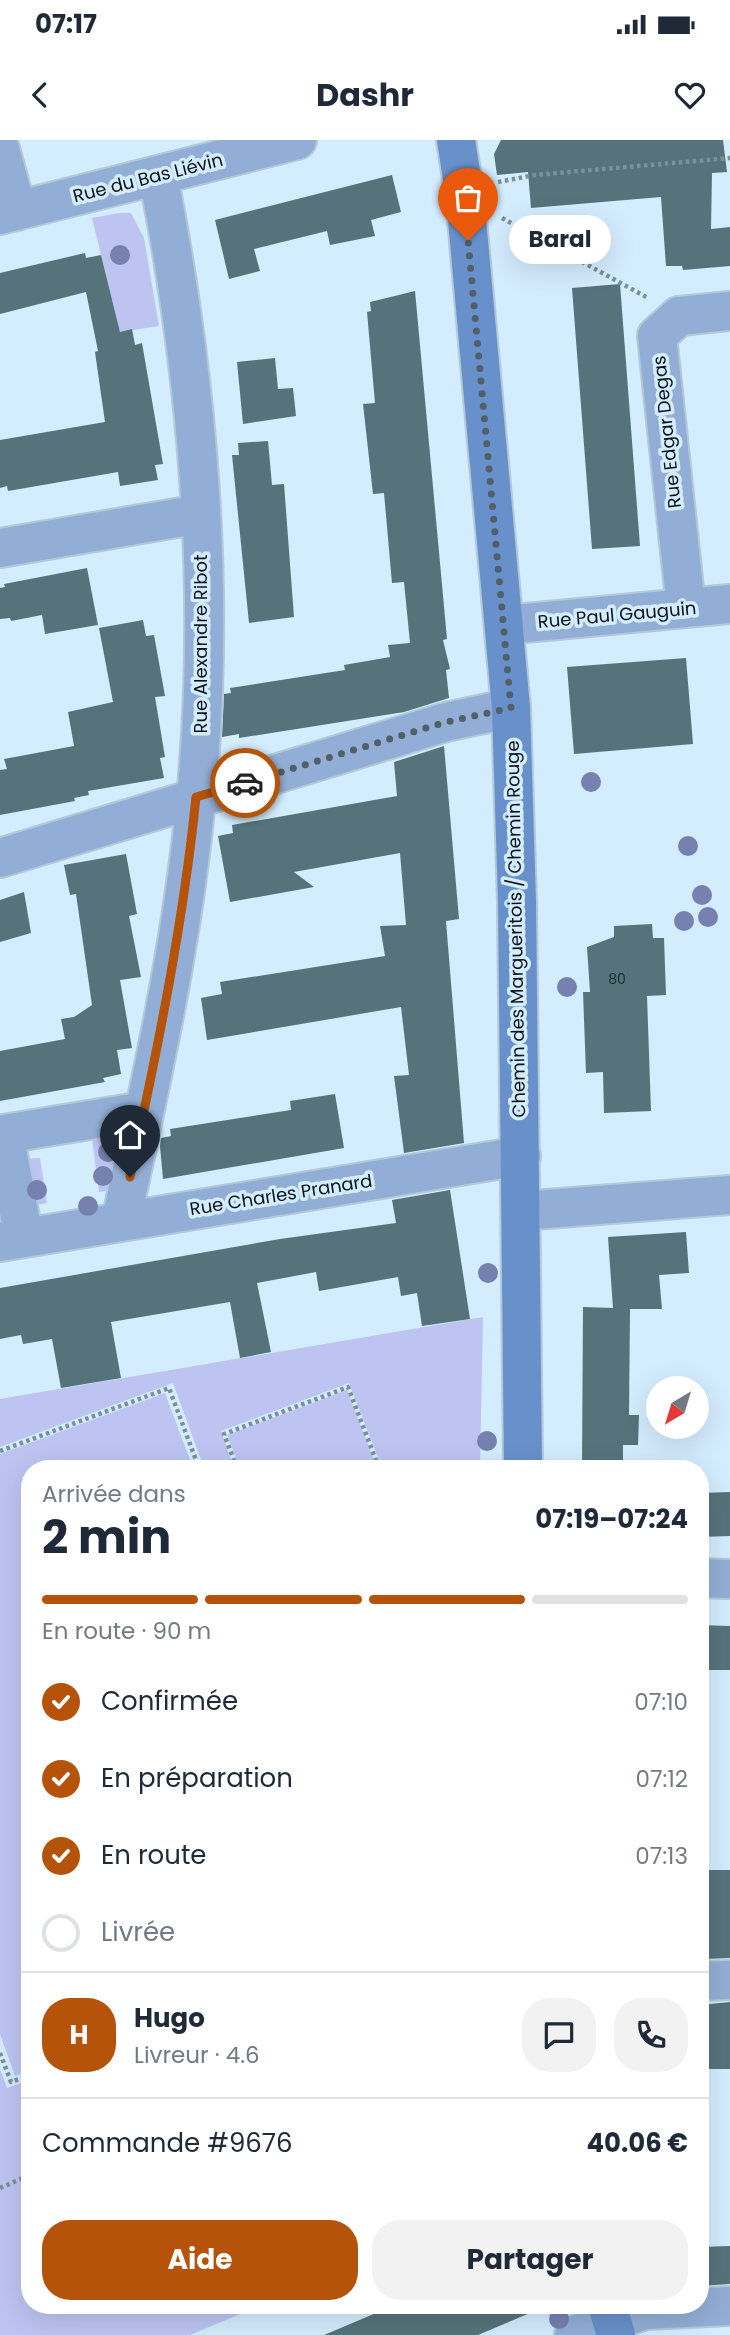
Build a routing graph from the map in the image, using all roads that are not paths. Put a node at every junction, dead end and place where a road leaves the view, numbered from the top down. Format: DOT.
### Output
graph roads {
  1 [pos="297,140"];
  2 [pos="456,140"];
  3 [pos="0,149"];
  4 [pos="158,175"];
  5 [pos="8,213"];
  6 [pos="730,311"];
  7 [pos="200,513"];
  8 [pos="0,548"];
  9 [pos="730,604"];
  10 [pos="686,608"];
  11 [pos="504,625"];
  12 [pos="511,708"];
  13 [pos="196,797"];
  14 [pos="0,858"];
  15 [pos="144,1111"];
  16 [pos="521,1156"];
  17 [pos="730,1195"];
  18 [pos="521,1210"];
  19 [pos="121,1221"];
  20 [pos="12,1240"];
  21 [pos="523,1460"];
  22 [pos="709,1578"];
  23 [pos="730,1579"];
  24 [pos="730,1980"];
  25 [pos="709,1981"];
  26 [pos="709,2306"];
  27 [pos="730,2306"];
  28 [pos="635,2314"];
  29 [pos="611,2320"];
  30 [pos="574,2335"];
  1 -- 4 [label="street, Rue du Bas Liévin"];
  2 -- 11 [label="street, Chemin des Margueritois / Chemin Rouge"];
  3 -- 5 [label="street"];
  4 -- 5 [label="street, Rue du Bas Liévin"];
  4 -- 7 [label="street, Rue Alexandre Ribot"];
  6 -- 10 [label="street, Rue Edgar Degas"];
  7 -- 8 [label="street"];
  7 -- 13 [label="street, Rue Alexandre Ribot"];
  9 -- 10 [label="street, Rue Paul Gauguin"];
  10 -- 11 [label="street, Rue Paul Gauguin"];
  11 -- 12 [label="street, Chemin des Margueritois / Chemin Rouge"];
  12 -- 13 [label="street"];
  12 -- 16 [label="street, Chemin des Margueritois / Chemin Rouge"];
  13 -- 14 [label="street"];
  13 -- 15 [label="street, Rue Alexandre Ribot"];
  15 -- 19 [label="street, Rue Alexandre Ribot"];
  15 -- 20 [label="street"];
  16 -- 18 [label="street, Chemin des Margueritois / Chemin Rouge"];
  16 -- 19 [label="street, Rue Charles Pranard"];
  17 -- 18 [label="street"];
  18 -- 21 [label="street, Chemin des Margueritois / Chemin Rouge"];
  19 -- 20 [label="street, Rue Charles Pranard"];
  22 -- 23 [label="street"];
  24 -- 25 [label="street"];
  26 -- 27 [label="street"];
  28 -- 29 [label="street"];
  29 -- 30 [label="street"];
}
